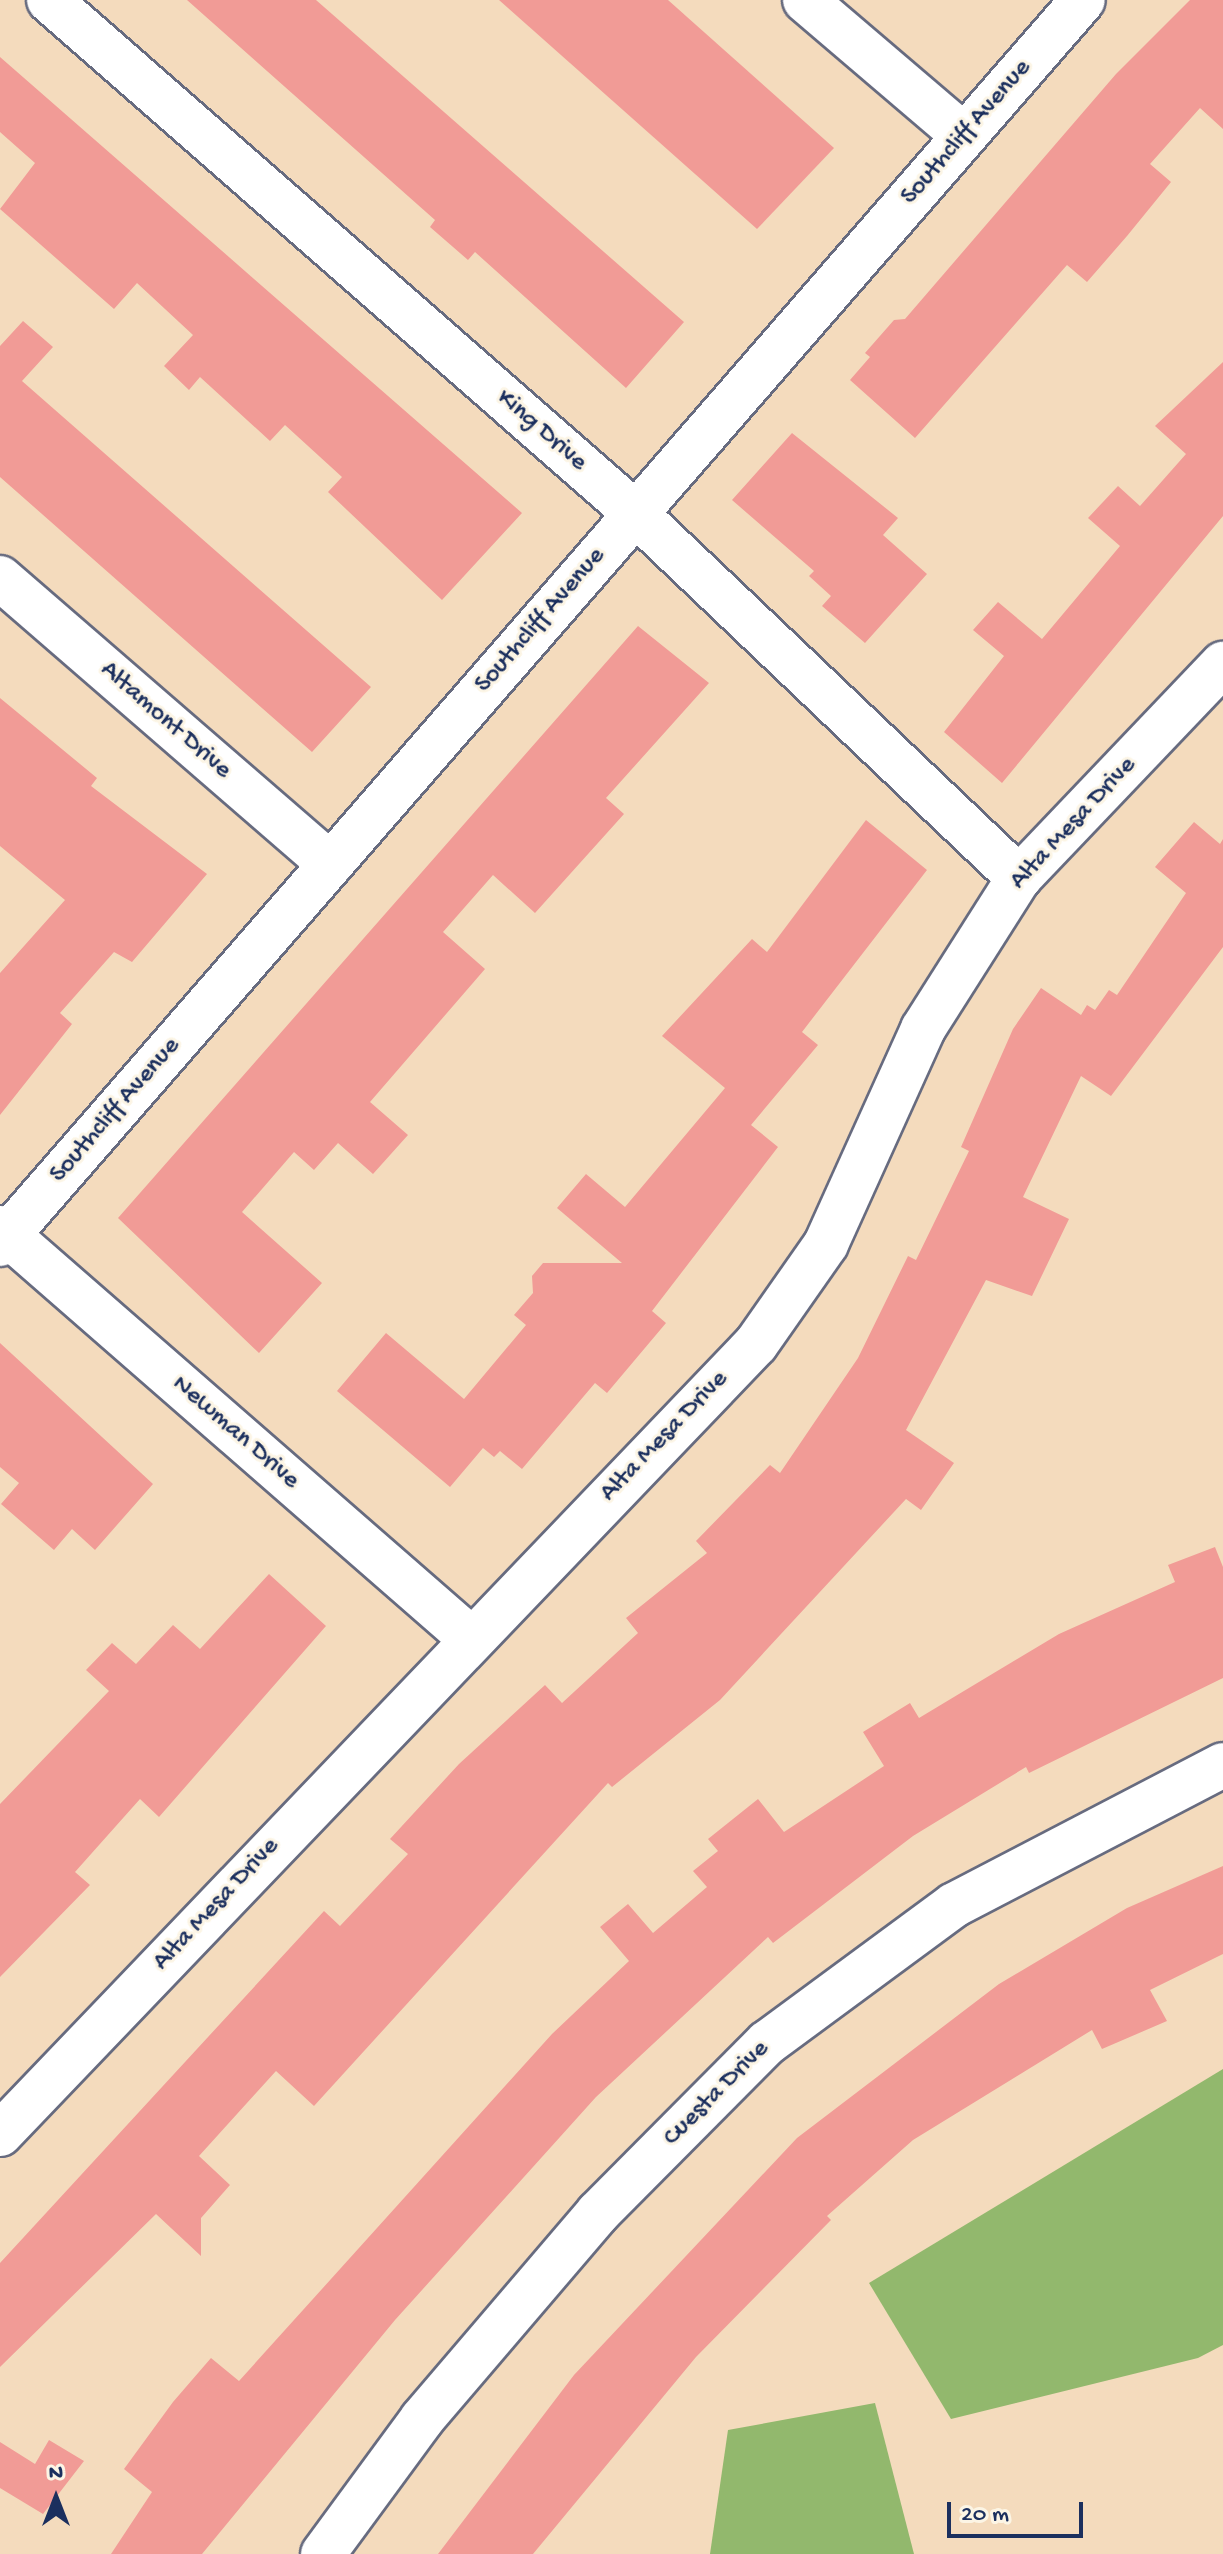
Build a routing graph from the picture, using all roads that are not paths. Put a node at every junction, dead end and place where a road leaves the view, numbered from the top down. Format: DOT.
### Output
graph roads {
  1 [pos="49,0"];
  2 [pos="805,0"];
  3 [pos="1083,0"];
  4 [pos="964,136"];
  5 [pos="635,513"];
  6 [pos="0,578"];
  7 [pos="1215,688"];
  8 [pos="330,864"];
  9 [pos="1019,878"];
  10 [pos="3,1236"];
  11 [pos="470,1638"];
  12 [pos="1223,1765"];
  13 [pos="0,2134"];
  14 [pos="323,2554"];
  1 -- 5 [label="street, King Drive"];
  2 -- 4 [label="street"];
  3 -- 4 [label="street, Southcliff Avenue"];
  4 -- 5 [label="street, Southcliff Avenue"];
  5 -- 8 [label="street, Southcliff Avenue"];
  5 -- 9 [label="street, King Drive"];
  6 -- 8 [label="street, Altamont Drive"];
  7 -- 9 [label="street, Alta Mesa Drive"];
  8 -- 10 [label="street, Southcliff Avenue"];
  9 -- 11 [label="street, Alta Mesa Drive"];
  10 -- 11 [label="street, Newman Drive"];
  11 -- 13 [label="street, Alta Mesa Drive"];
  12 -- 14 [label="street, Cuesta Drive"];
}
